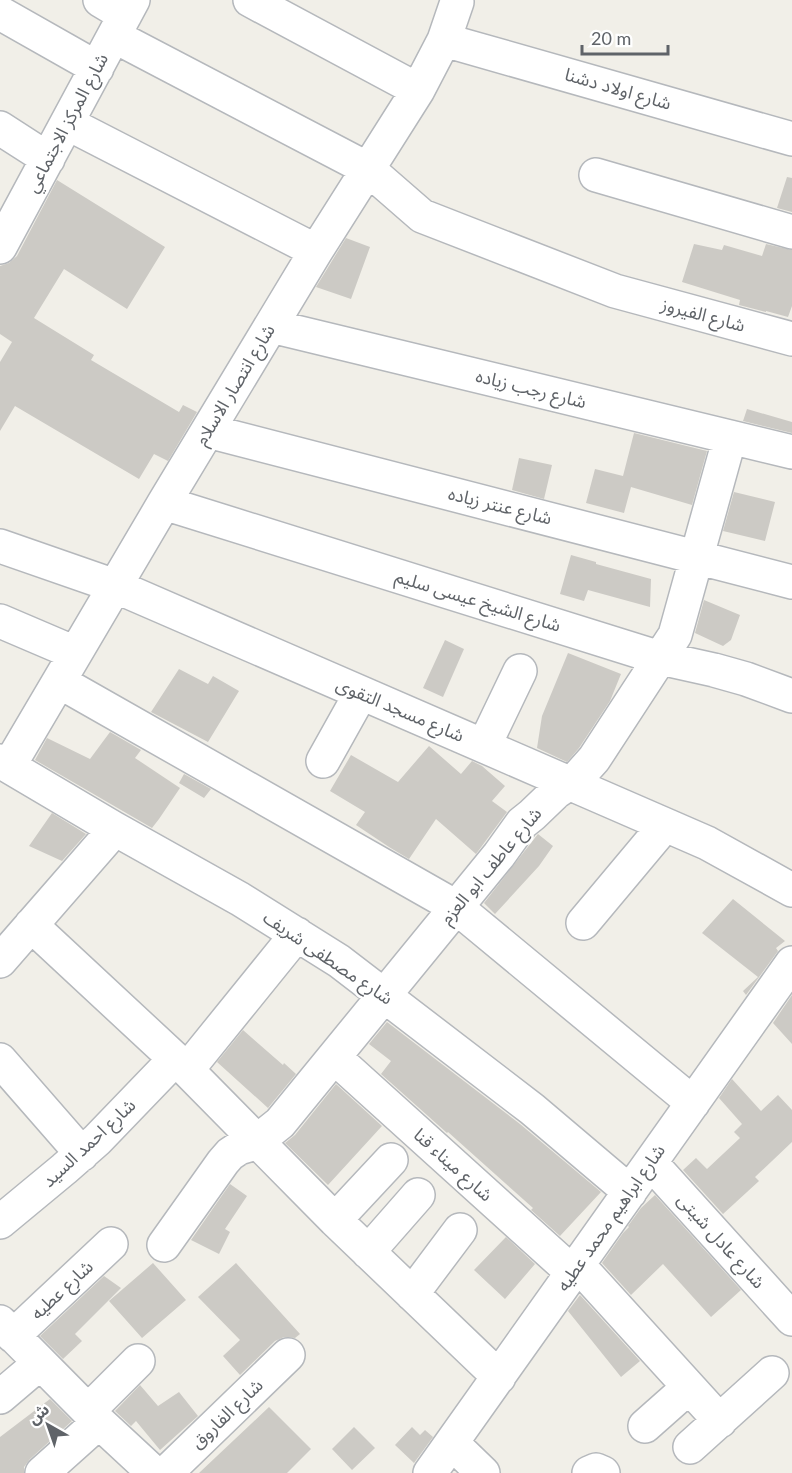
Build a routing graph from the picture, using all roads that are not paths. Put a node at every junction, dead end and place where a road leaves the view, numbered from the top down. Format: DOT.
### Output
graph roads {
  1 [pos="250,0"];
  2 [pos="457,2"];
  3 [pos="0,13"];
  4 [pos="118,13"];
  5 [pos="444,40"];
  6 [pos="97,68"];
  7 [pos="418,90"];
  8 [pos="67,123"];
  9 [pos="0,128"];
  10 [pos="792,139"];
  11 [pos="48,159"];
  12 [pos="368,169"];
  13 [pos="596,175"];
  14 [pos="792,232"];
  15 [pos="0,247"];
  16 [pos="316,251"];
  17 [pos="271,326"];
  18 [pos="792,339"];
  19 [pos="208,430"];
  20 [pos="730,437"];
  21 [pos="792,452"];
  22 [pos="164,503"];
  23 [pos="0,546"];
  24 [pos="697,557"];
  25 [pos="792,582"];
  26 [pos="115,586"];
  27 [pos="0,621"];
  28 [pos="75,653"];
  29 [pos="660,658"];
  30 [pos="520,671"];
  31 [pos="60,682"];
  32 [pos="362,693"];
  33 [pos="792,696"];
  34 [pos="483,746"];
  35 [pos="323,761"];
  36 [pos="4,763"];
  37 [pos="569,783"];
  38 [pos="665,825"];
  39 [pos="115,829"];
  40 [pos="792,890"];
  41 [pos="456,907"];
  42 [pos="583,923"];
  43 [pos="31,925"];
  44 [pos="297,934"];
  45 [pos="0,961"];
  46 [pos="792,963"];
  47 [pos="384,995"];
  48 [pos="334,1057"];
  49 [pos="0,1060"];
  50 [pos="181,1064"];
  51 [pos="693,1102"];
  52 [pos="256,1140"];
  53 [pos="82,1154"];
  54 [pos="391,1160"];
  55 [pos="651,1163"];
  56 [pos="630,1192"];
  57 [pos="418,1195"];
  58 [pos="335,1221"];
  59 [pos="0,1222"];
  60 [pos="460,1230"];
  61 [pos="111,1244"];
  62 [pos="164,1245"];
  63 [pos="368,1252"];
  64 [pos="575,1269"];
  65 [pos="412,1294"];
  66 [pos="792,1319"];
  67 [pos="7,1329"];
  68 [pos="288,1355"];
  69 [pos="138,1361"];
  70 [pos="40,1363"];
  71 [pos="772,1373"];
  72 [pos="499,1377"];
  73 [pos="689,1387"];
  74 [pos="0,1397"];
  75 [pos="93,1416"];
  76 [pos="720,1421"];
  77 [pos="645,1426"];
  78 [pos="452,1443"];
  79 [pos="690,1447"];
  80 [pos="42,1473"];
  81 [pos="154,1473"];
  82 [pos="166,1473"];
  83 [pos="430,1473"];
  84 [pos="483,1473"];
  85 [pos="589,1473"];
  86 [pos="603,1473"];
  1 -- 7 [label="street"];
  2 -- 5 [label="street, شارع انتصار الاسلام"];
  3 -- 6 [label="street"];
  4 -- 6 [label="street, شارع المركز الاجتماعي"];
  4 -- 12 [label="street, شارع الفيروز"];
  5 -- 7 [label="street, شارع انتصار الاسلام"];
  5 -- 10 [label="street, شارع اولاد دشنا"];
  6 -- 8 [label="street, شارع المركز الاجتماعي"];
  7 -- 12 [label="street, شارع انتصار الاسلام"];
  8 -- 11 [label="street, شارع المركز الاجتماعي"];
  8 -- 16 [label="street"];
  9 -- 11 [label="street"];
  11 -- 15 [label="street, شارع المركز الاجتماعي"];
  12 -- 16 [label="street, شارع انتصار الاسلام"];
  12 -- 18 [label="street, شارع الفيروز"];
  13 -- 14 [label="street"];
  16 -- 17 [label="street, شارع انتصار الاسلام"];
  17 -- 19 [label="street, شارع انتصار الاسلام"];
  17 -- 20 [label="street, شارع رجب زياده"];
  19 -- 22 [label="street, شارع انتصار الاسلام"];
  19 -- 24 [label="street, شارع عنتر زياده"];
  20 -- 21 [label="street, شارع رجب زياده"];
  20 -- 24 [label="street, شارع عاطف ابو العزم"];
  22 -- 26 [label="street, شارع انتصار الاسلام"];
  22 -- 29 [label="street, شارع الشيخ عيسى سليم"];
  23 -- 26 [label="street, شارع مسجد التقوى"];
  24 -- 25 [label="street, شارع عنتر زياده"];
  24 -- 29 [label="street, شارع عاطف ابو العزم"];
  26 -- 28 [label="street, شارع انتصار الاسلام"];
  26 -- 32 [label="street, شارع مسجد التقوى"];
  27 -- 28 [label="street"];
  28 -- 31 [label="street, شارع انتصار الاسلام"];
  29 -- 33 [label="street, شارع الشيخ عيسى سليم"];
  29 -- 37 [label="street, شارع عاطف ابو العزم"];
  30 -- 34 [label="street"];
  31 -- 36 [label="street, شارع انتصار الاسلام"];
  31 -- 41 [label="street"];
  32 -- 34 [label="street, شارع مسجد التقوى"];
  32 -- 35 [label="street"];
  34 -- 37 [label="street, شارع مسجد التقوى"];
  36 -- 39 [label="street, شارع مصطفى شريف"];
  37 -- 38 [label="street, شارع مسجد التقوى"];
  37 -- 41 [label="street, شارع عاطف ابو العزم"];
  38 -- 40 [label="street, شارع مسجد التقوى"];
  38 -- 42 [label="street"];
  39 -- 43 [label="street"];
  39 -- 44 [label="street, شارع مصطفى شريف"];
  41 -- 47 [label="street, شارع عاطف ابو العزم"];
  41 -- 51 [label="street"];
  43 -- 45 [label="street"];
  43 -- 50 [label="street"];
  44 -- 47 [label="street, شارع مصطفى شريف"];
  44 -- 50 [label="street, شارع احمد السيد"];
  46 -- 51 [label="street, شارع ابراهيم محمد عطيه"];
  47 -- 48 [label="street, شارع عاطف ابو العزم"];
  47 -- 56 [label="street, شارع مصطفى شريف"];
  48 -- 52 [label="street, شارع عاطف ابو العزم"];
  48 -- 64 [label="street, شارع ميناء قنا"];
  49 -- 53 [label="street"];
  50 -- 52 [label="street"];
  50 -- 53 [label="street, شارع احمد السيد"];
  51 -- 55 [label="street, شارع ابراهيم محمد عطيه"];
  52 -- 58 [label="street"];
  52 -- 62 [label="street, شارع عاطف ابو العزم"];
  53 -- 59 [label="street, شارع احمد السيد"];
  54 -- 58 [label="street"];
  55 -- 56 [label="street, شارع ابراهيم محمد عطيه"];
  55 -- 66 [label="street, شارع عادل شيتى"];
  56 -- 64 [label="street, شارع ابراهيم محمد عطيه"];
  57 -- 63 [label="street"];
  58 -- 63 [label="street"];
  60 -- 65 [label="street"];
  61 -- 67 [label="street, شارع عطيه"];
  63 -- 65 [label="street"];
  64 -- 72 [label="street, شارع ابراهيم محمد عطيه"];
  64 -- 73 [label="street, شارع ميناء قنا"];
  65 -- 72 [label="street"];
  67 -- 70 [label="street"];
  68 -- 82 [label="street, شارع الفاروق"];
  69 -- 75 [label="street"];
  70 -- 74 [label="street"];
  70 -- 75 [label="street"];
  71 -- 76 [label="street"];
  72 -- 78 [label="street, شارع ابراهيم محمد عطيه"];
  73 -- 76 [label="street, شارع ميناء قنا"];
  73 -- 77 [label="street"];
  75 -- 80 [label="street"];
  75 -- 81 [label="street"];
  76 -- 79 [label="street"];
  78 -- 83 [label="street, شارع ابراهيم محمد عطيه"];
  78 -- 84 [label="street"];
  85 -- 86 [label="street"];
}
